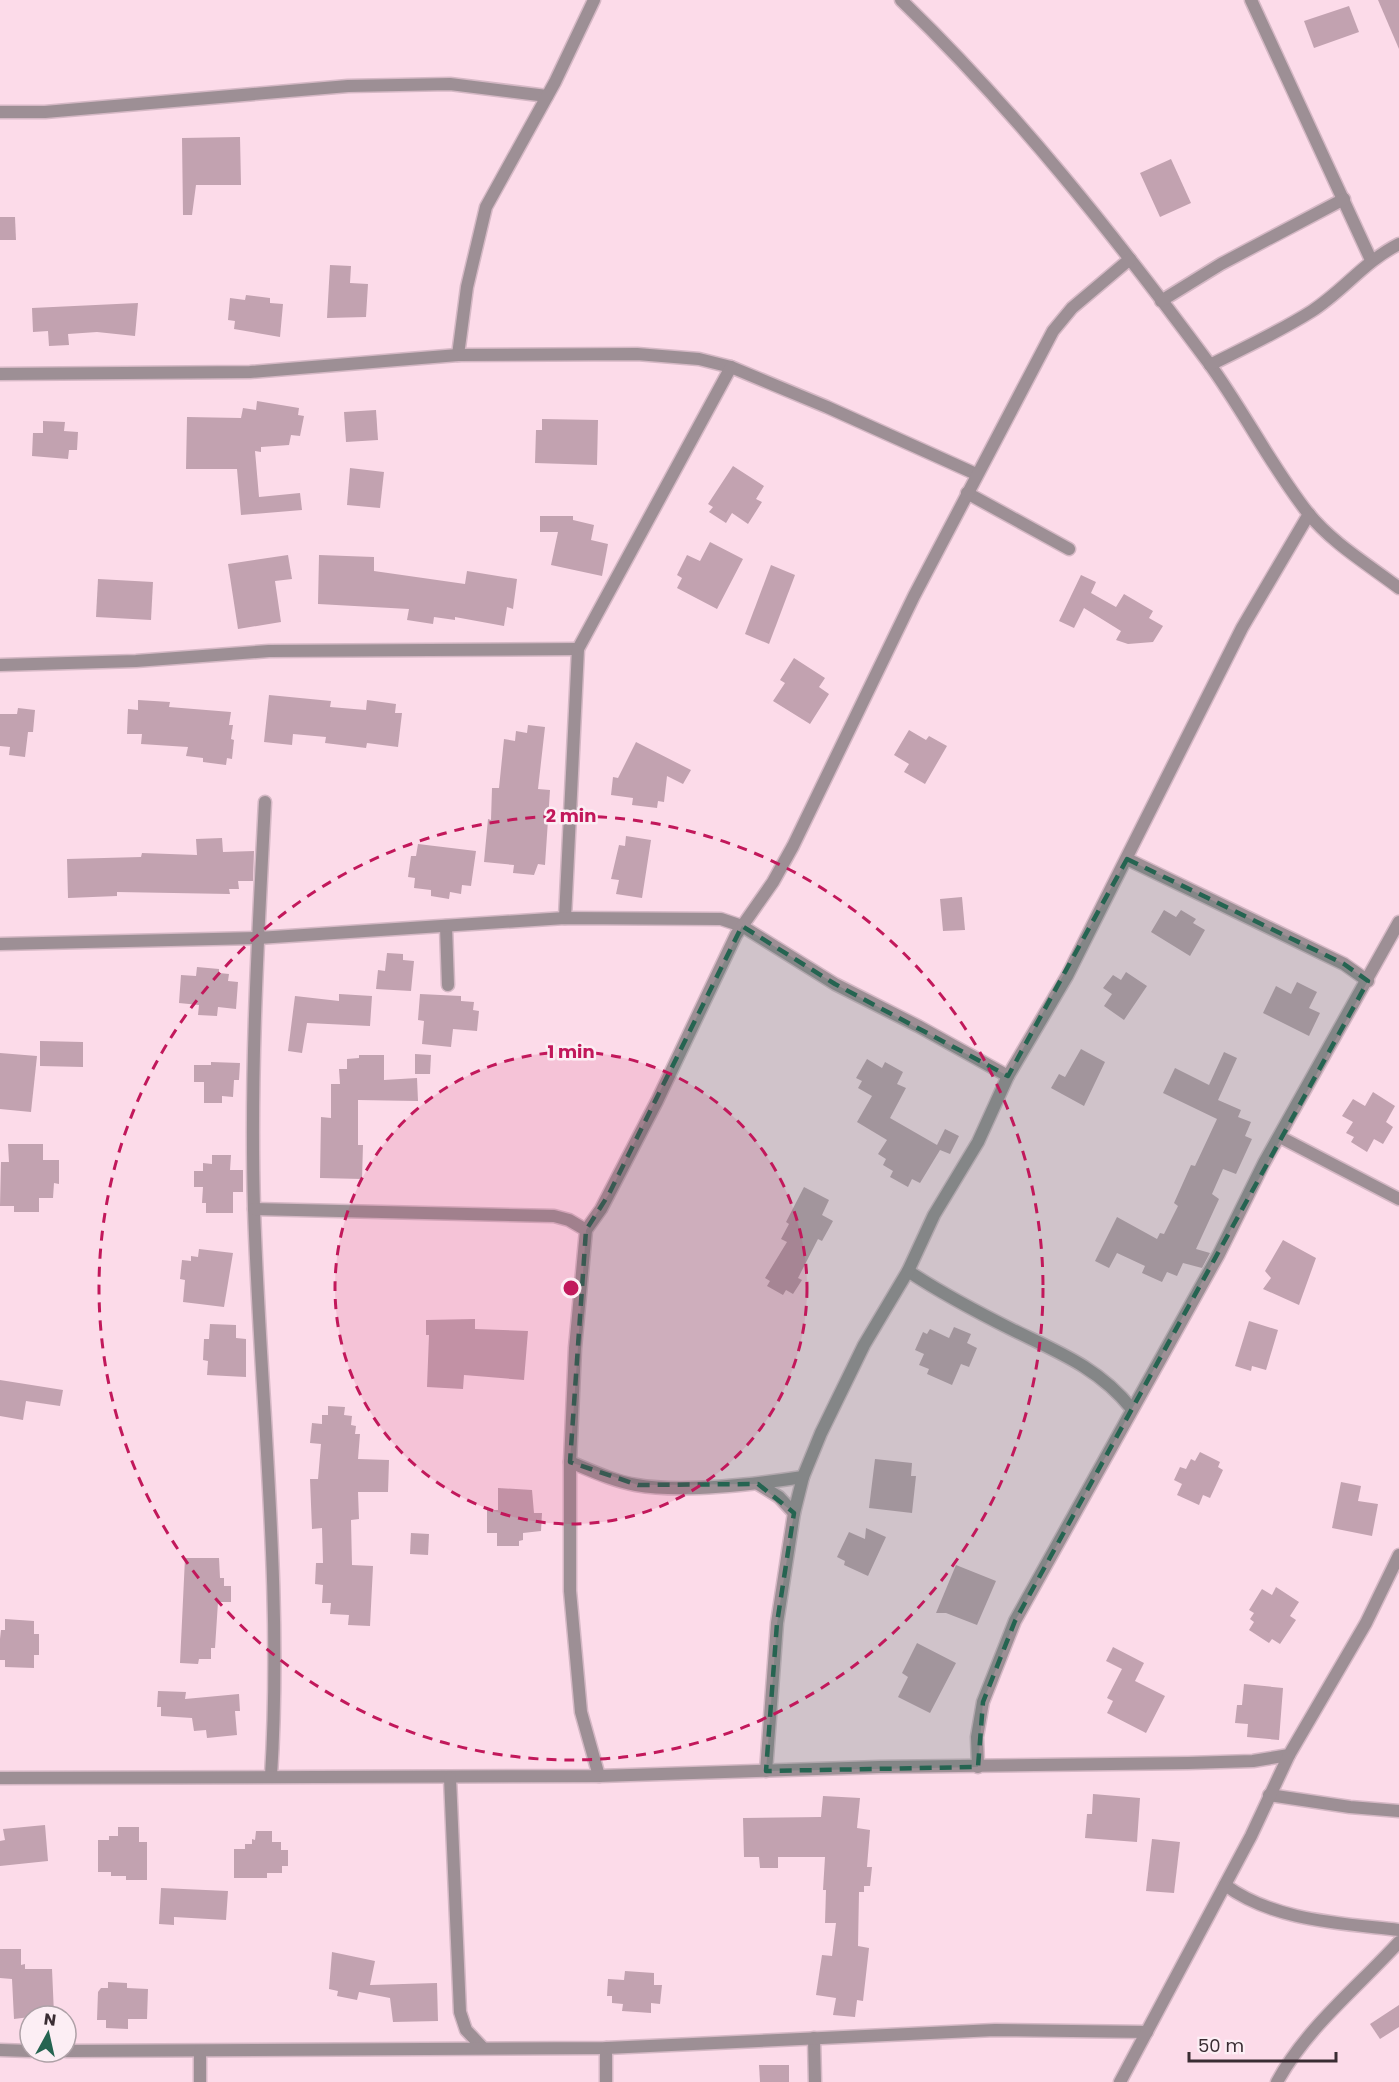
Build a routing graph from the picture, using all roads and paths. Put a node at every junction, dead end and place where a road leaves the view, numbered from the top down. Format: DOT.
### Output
graph roads {
  1 [pos="594,0"];
  2 [pos="901,0"];
  3 [pos="1251,0"];
  4 [pos="547,96"];
  5 [pos="0,112"];
  6 [pos="1344,199"];
  7 [pos="1399,244"];
  8 [pos="1130,259"];
  9 [pos="1371,260"];
  10 [pos="1161,301"];
  11 [pos="458,356"];
  12 [pos="1210,365"];
  13 [pos="730,367"];
  14 [pos="0,374"];
  15 [pos="976,474"];
  16 [pos="967,493"];
  17 [pos="1309,514"];
  18 [pos="1069,549"];
  19 [pos="1399,588"];
  20 [pos="578,649"];
  21 [pos="0,665"];
  22 [pos="265,802"];
  23 [pos="1127,860"];
  24 [pos="565,918"];
  25 [pos="1399,922"];
  26 [pos="446,926"];
  27 [pos="742,926"];
  28 [pos="258,938"];
  29 [pos="0,944"];
  30 [pos="1368,981"];
  31 [pos="448,985"];
  32 [pos="1008,1076"];
  33 [pos="1280,1137"];
  34 [pos="1399,1198"];
  35 [pos="254,1209"];
  36 [pos="586,1230"];
  37 [pos="908,1271"];
  38 [pos="1131,1408"];
  39 [pos="570,1462"];
  40 [pos="803,1477"];
  41 [pos="758,1484"];
  42 [pos="794,1513"];
  43 [pos="1399,1555"];
  44 [pos="1289,1755"];
  45 [pos="978,1767"];
  46 [pos="766,1771"];
  47 [pos="271,1776"];
  48 [pos="600,1776"];
  49 [pos="0,1778"];
  50 [pos="450,1778"];
  51 [pos="1269,1795"];
  52 [pos="1399,1811"];
  53 [pos="1225,1885"];
  54 [pos="1399,1930"];
  55 [pos="1399,1942"];
  56 [pos="1147,2032"];
  57 [pos="814,2038"];
  58 [pos="483,2048"];
  59 [pos="606,2048"];
  60 [pos="0,2050"];
  61 [pos="18,2051"];
  62 [pos="78,2051"];
  63 [pos="200,2051"];
  64 [pos="200,2082"];
  65 [pos="606,2082"];
  66 [pos="815,2082"];
  67 [pos="1120,2082"];
  68 [pos="1277,2082"];
  1 -- 4 [label="street"];
  2 -- 8 [label="street"];
  3 -- 6 [label="street"];
  4 -- 5 [label="street"];
  4 -- 11 [label="street"];
  6 -- 9 [label="street"];
  6 -- 10 [label="street"];
  7 -- 9 [label="street"];
  8 -- 10 [label="street"];
  8 -- 15 [label="street"];
  9 -- 12 [label="street"];
  10 -- 12 [label="street"];
  11 -- 13 [label="street"];
  11 -- 14 [label="street"];
  12 -- 17 [label="street"];
  13 -- 15 [label="street"];
  13 -- 20 [label="street"];
  15 -- 16 [label="street"];
  16 -- 18 [label="street"];
  16 -- 27 [label="street"];
  17 -- 19 [label="street"];
  17 -- 23 [label="street"];
  20 -- 21 [label="street"];
  20 -- 24 [label="street"];
  22 -- 28 [label="street"];
  23 -- 30 [label="street"];
  23 -- 32 [label="street"];
  24 -- 26 [label="street"];
  24 -- 27 [label="street"];
  25 -- 30 [label="street"];
  26 -- 28 [label="street"];
  26 -- 31 [label="street"];
  27 -- 32 [label="street"];
  27 -- 36 [label="street"];
  28 -- 29 [label="street"];
  28 -- 35 [label="street"];
  30 -- 33 [label="street"];
  32 -- 37 [label="street"];
  33 -- 34 [label="street"];
  33 -- 38 [label="street"];
  35 -- 36 [label="street"];
  35 -- 47 [label="street"];
  36 -- 39 [label="street"];
  37 -- 38 [label="street"];
  37 -- 40 [label="street"];
  38 -- 45 [label="street"];
  39 -- 41 [label="street"];
  39 -- 48 [label="street"];
  40 -- 41 [label="street"];
  40 -- 42 [label="street"];
  41 -- 42 [label="street"];
  42 -- 46 [label="street"];
  43 -- 44 [label="street"];
  44 -- 45 [label="street"];
  44 -- 51 [label="street"];
  45 -- 46 [label="street"];
  46 -- 48 [label="street"];
  47 -- 49 [label="street"];
  47 -- 50 [label="street"];
  48 -- 50 [label="street"];
  50 -- 58 [label="street"];
  51 -- 52 [label="street"];
  51 -- 53 [label="street"];
  53 -- 54 [label="street"];
  53 -- 56 [label="street"];
  55 -- 68 [label="street"];
  56 -- 57 [label="street"];
  56 -- 67 [label="street"];
  57 -- 59 [label="street"];
  57 -- 66 [label="street"];
  58 -- 59 [label="street"];
  58 -- 63 [label="street"];
  59 -- 65 [label="street"];
  60 -- 61 [label="street"];
  62 -- 63 [label="street"];
  63 -- 64 [label="street"];
}
